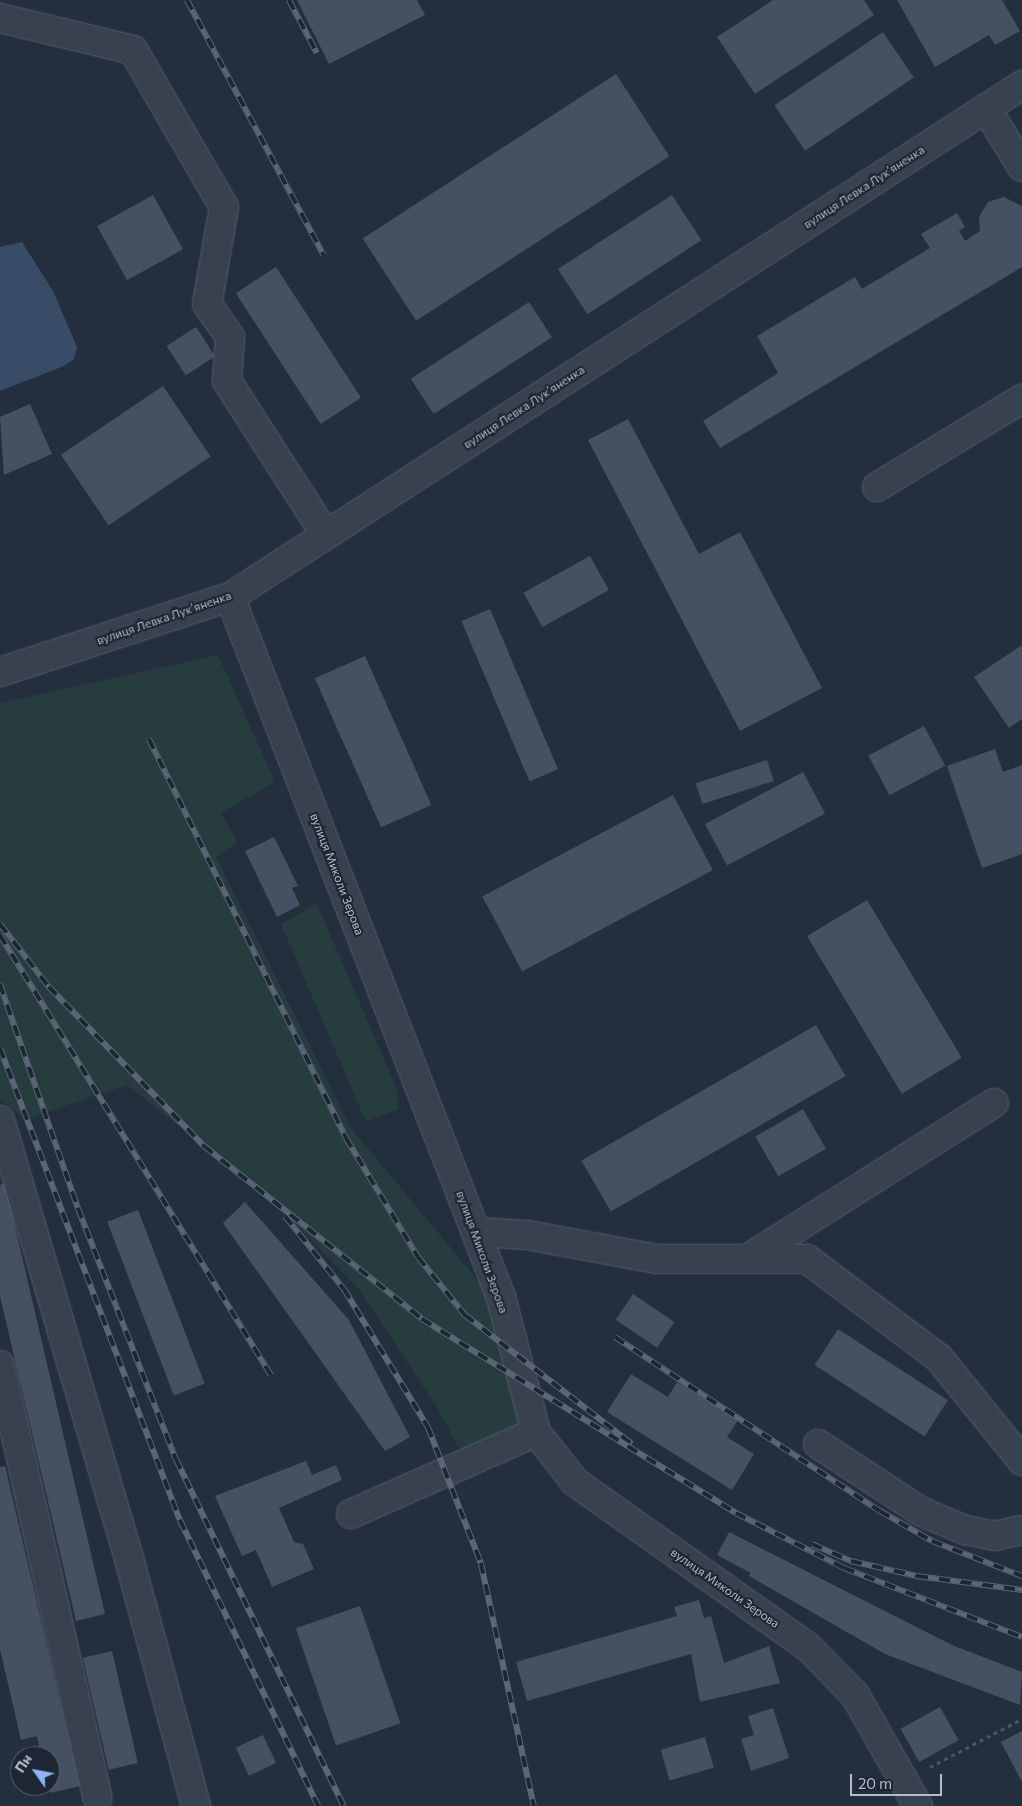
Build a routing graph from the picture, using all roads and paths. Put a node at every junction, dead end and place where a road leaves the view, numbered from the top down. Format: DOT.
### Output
graph roads {
  1 [pos="0,18"];
  2 [pos="1022,85"];
  3 [pos="986,108"];
  4 [pos="1022,167"];
  5 [pos="1022,399"];
  6 [pos="877,487"];
  7 [pos="326,535"];
  8 [pos="230,597"];
  9 [pos="0,672"];
  10 [pos="994,1103"];
  11 [pos="0,1120"];
  12 [pos="476,1232"];
  13 [pos="747,1259"];
  14 [pos="0,1365"];
  15 [pos="536,1432"];
  16 [pos="818,1444"];
  17 [pos="1022,1461"];
  18 [pos="351,1514"];
  19 [pos="1022,1530"];
  20 [pos="1022,1719"];
  21 [pos="904,1781"];
  22 [pos="97,1797"];
  23 [pos="196,1806"];
  24 [pos="918,1806"];
  1 -- 7 [label="street"];
  2 -- 3 [label="street, вулиця Левка Лукʼяненка"];
  3 -- 4 [label="street"];
  3 -- 7 [label="street, вулиця Левка Лукʼяненка"];
  5 -- 6 [label="street"];
  7 -- 8 [label="street, вулиця Левка Лукʼяненка"];
  8 -- 9 [label="street, вулиця Левка Лукʼяненка"];
  8 -- 12 [label="street, вулиця Миколи Зерова"];
  10 -- 13 [label="street"];
  11 -- 23 [label="street"];
  12 -- 13 [label="street"];
  12 -- 15 [label="street, вулиця Миколи Зерова"];
  13 -- 17 [label="street"];
  14 -- 22 [label="street"];
  15 -- 18 [label="street"];
  15 -- 21 [label="street, вулиця Миколи Зерова"];
  16 -- 19 [label="street"];
  20 -- 21 [label="path"];
  21 -- 24 [label="street, вулиця Миколи Зерова"];
}
